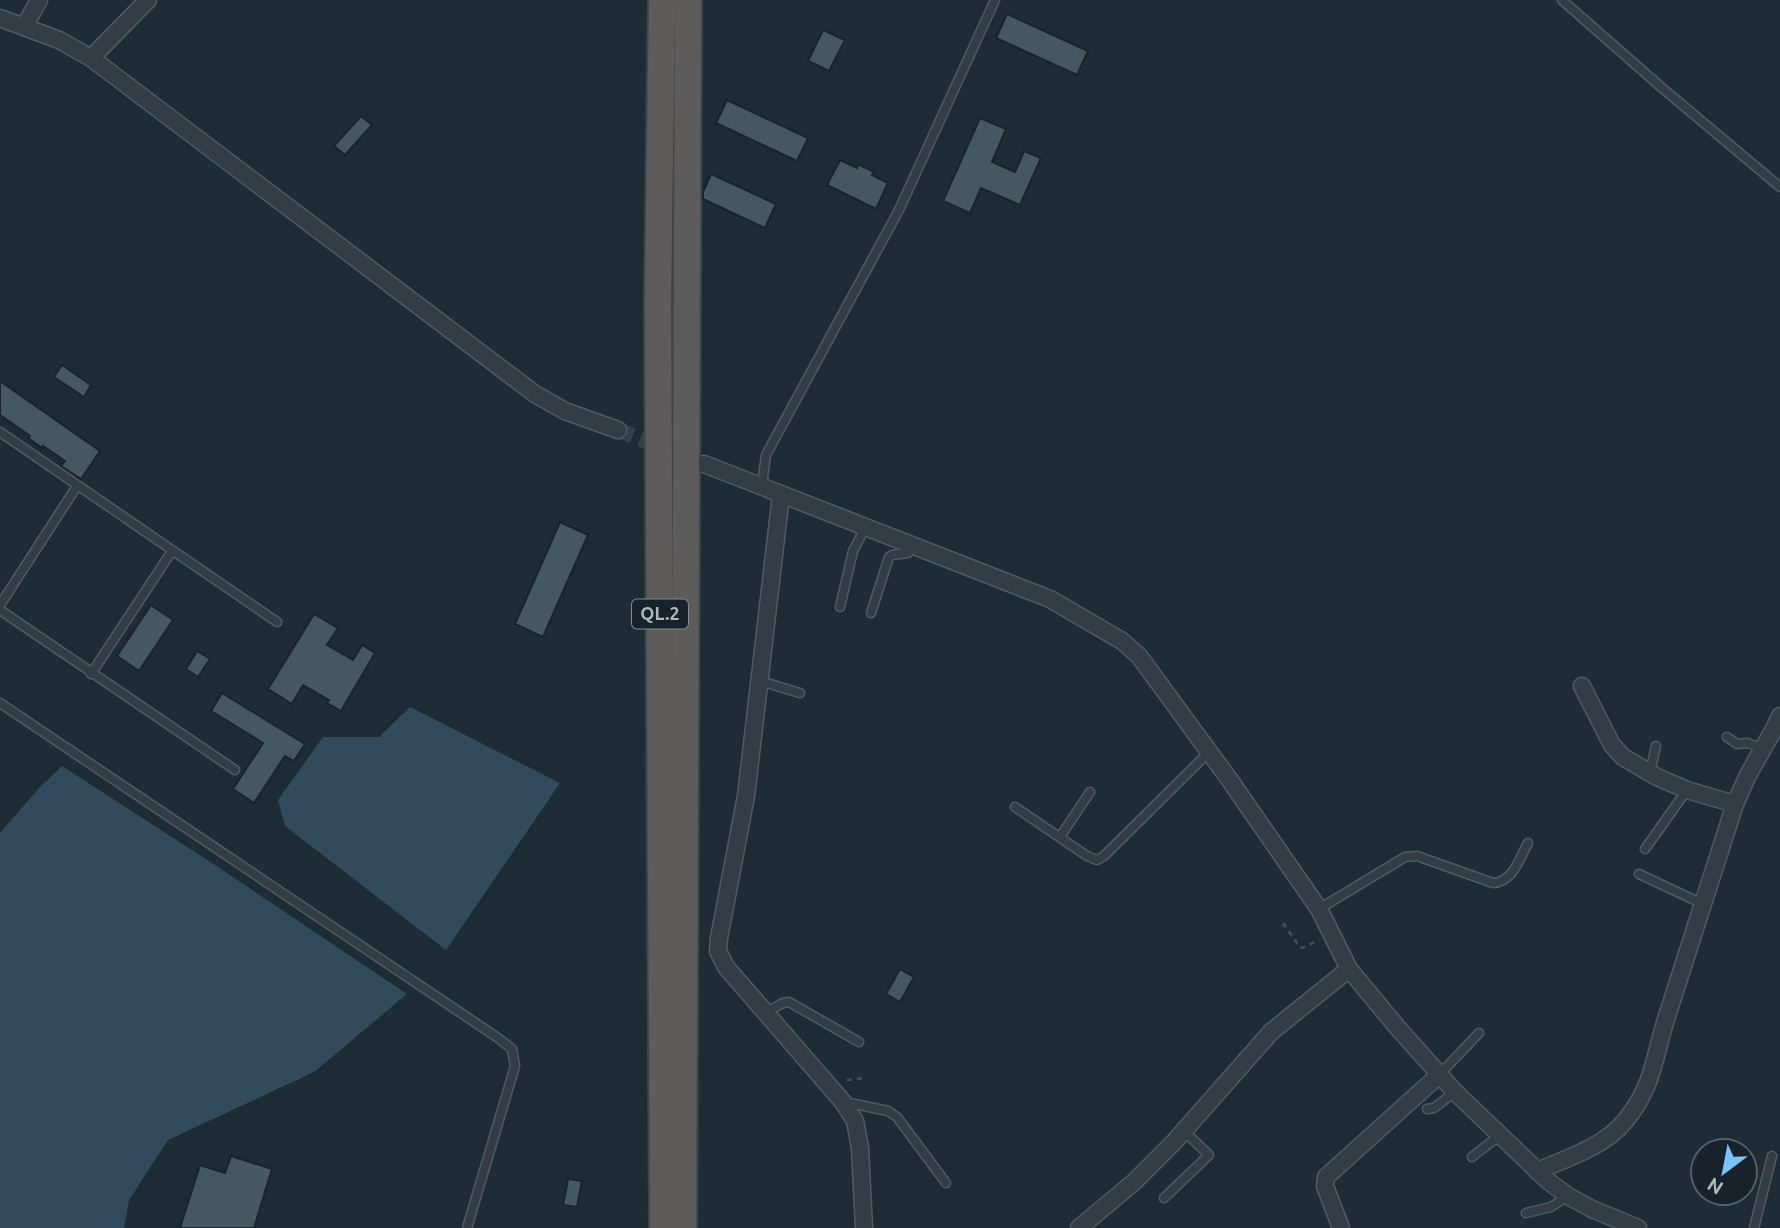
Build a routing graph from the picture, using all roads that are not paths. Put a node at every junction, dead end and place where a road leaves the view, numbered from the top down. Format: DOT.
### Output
graph roads {
  1 [pos="39,0"];
  2 [pos="148,0"];
  3 [pos="662,0"];
  4 [pos="688,0"];
  5 [pos="995,0"];
  6 [pos="1562,0"];
  7 [pos="0,18"];
  8 [pos="24,27"];
  9 [pos="91,58"];
  10 [pos="1780,187"];
  11 [pos="618,430"];
  12 [pos="0,432"];
  13 [pos="704,464"];
  14 [pos="77,486"];
  15 [pos="762,486"];
  16 [pos="781,495"];
  17 [pos="865,528"];
  18 [pos="914,547"];
  19 [pos="172,551"];
  20 [pos="0,605"];
  21 [pos="840,607"];
  22 [pos="0,610"];
  23 [pos="871,613"];
  24 [pos="277,622"];
  25 [pos="91,674"];
  26 [pos="760,681"];
  27 [pos="1583,686"];
  28 [pos="800,693"];
  29 [pos="0,703"];
  30 [pos="1780,716"];
  31 [pos="1727,737"];
  32 [pos="1656,746"];
  33 [pos="1763,749"];
  34 [pos="1209,752"];
  35 [pos="235,770"];
  36 [pos="1650,773"];
  37 [pos="1687,790"];
  38 [pos="1090,792"];
  39 [pos="1735,804"];
  40 [pos="1015,807"];
  41 [pos="1060,837"];
  42 [pos="1528,843"];
  43 [pos="1645,849"];
  44 [pos="1639,874"];
  45 [pos="1703,904"];
  46 [pos="1319,909"];
  47 [pos="1349,969"];
  48 [pos="766,1012"];
  49 [pos="1479,1033"];
  50 [pos="859,1042"];
  51 [pos="1439,1075"];
  52 [pos="1455,1092"];
  53 [pos="842,1102"];
  54 [pos="1427,1109"];
  55 [pos="1184,1131"];
  56 [pos="1500,1135"];
  57 [pos="1772,1156"];
  58 [pos="1472,1157"];
  59 [pos="1537,1171"];
  60 [pos="946,1183"];
  61 [pos="1568,1196"];
  62 [pos="1164,1198"];
  63 [pos="1526,1213"];
  64 [pos="1339,1227"];
  65 [pos="467,1228"];
  66 [pos="663,1228"];
  67 [pos="683,1228"];
  68 [pos="864,1228"];
  69 [pos="1079,1228"];
  70 [pos="1638,1228"];
  71 [pos="1754,1228"];
  1 -- 8 [label="street"];
  2 -- 9 [label="street"];
  3 -- 66 [label="highway, QL.2"];
  4 -- 67 [label="highway, QL.2"];
  5 -- 15 [label="lane"];
  6 -- 10 [label="lane"];
  7 -- 8 [label="street"];
  8 -- 9 [label="street"];
  9 -- 11 [label="street"];
  12 -- 14 [label="lane"];
  13 -- 15 [label="street"];
  14 -- 19 [label="lane"];
  14 -- 20 [label="lane"];
  15 -- 16 [label="street"];
  16 -- 17 [label="street"];
  16 -- 26 [label="street"];
  17 -- 18 [label="street"];
  17 -- 21 [label="lane"];
  18 -- 23 [label="lane"];
  18 -- 34 [label="street"];
  19 -- 24 [label="lane"];
  19 -- 25 [label="lane"];
  22 -- 25 [label="lane"];
  25 -- 35 [label="lane"];
  26 -- 28 [label="lane"];
  26 -- 48 [label="street"];
  27 -- 36 [label="street"];
  29 -- 65 [label="lane"];
  30 -- 33 [label="street"];
  31 -- 33 [label="lane"];
  32 -- 36 [label="lane"];
  33 -- 39 [label="street"];
  34 -- 41 [label="lane"];
  34 -- 46 [label="street"];
  36 -- 37 [label="street"];
  37 -- 39 [label="street"];
  37 -- 43 [label="lane"];
  38 -- 41 [label="lane"];
  39 -- 45 [label="street"];
  40 -- 41 [label="lane"];
  42 -- 46 [label="lane"];
  44 -- 45 [label="lane"];
  45 -- 59 [label="street"];
  46 -- 47 [label="street"];
  47 -- 51 [label="street"];
  47 -- 55 [label="street"];
  48 -- 50 [label="lane"];
  48 -- 53 [label="street"];
  49 -- 51 [label="lane"];
  51 -- 52 [label="street"];
  51 -- 64 [label="street"];
  52 -- 54 [label="lane"];
  52 -- 56 [label="street"];
  53 -- 60 [label="lane"];
  53 -- 68 [label="street"];
  55 -- 62 [label="lane"];
  55 -- 69 [label="street"];
  56 -- 58 [label="lane"];
  56 -- 59 [label="street"];
  57 -- 71 [label="lane"];
  59 -- 61 [label="street"];
  61 -- 63 [label="lane"];
  61 -- 70 [label="street"];
}
